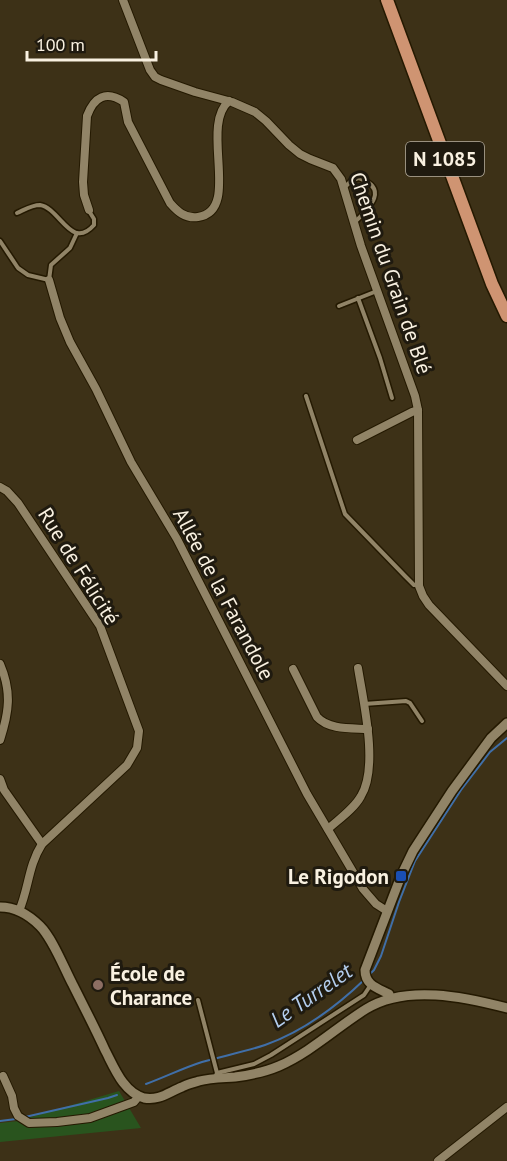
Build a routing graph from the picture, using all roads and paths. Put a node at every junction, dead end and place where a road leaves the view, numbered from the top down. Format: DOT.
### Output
graph roads {
  1 [pos="123,0"];
  2 [pos="387,0"];
  3 [pos="229,101"];
  4 [pos="344,188"];
  5 [pos="89,210"];
  6 [pos="17,213"];
  7 [pos="354,222"];
  8 [pos="77,233"];
  9 [pos="0,241"];
  10 [pos="49,280"];
  11 [pos="377,290"];
  12 [pos="358,298"];
  13 [pos="339,306"];
  14 [pos="507,316"];
  15 [pos="306,396"];
  16 [pos="392,398"];
  17 [pos="418,410"];
  18 [pos="357,440"];
  19 [pos="0,487"];
  20 [pos="419,586"];
  21 [pos="0,664"];
  22 [pos="358,668"];
  23 [pos="293,669"];
  24 [pos="507,686"];
  25 [pos="364,704"];
  26 [pos="422,721"];
  27 [pos="507,723"];
  28 [pos="368,729"];
  29 [pos="0,740"];
  30 [pos="0,779"];
  31 [pos="328,829"];
  32 [pos="42,844"];
  33 [pos="0,907"];
  34 [pos="387,910"];
  35 [pos="19,911"];
  36 [pos="368,980"];
  37 [pos="390,998"];
  38 [pos="198,1000"];
  39 [pos="507,1008"];
  40 [pos="2,1076"];
  41 [pos="216,1076"];
  42 [pos="139,1096"];
  43 [pos="507,1107"];
  44 [pos="438,1161"];
  1 -- 3 [label="street, Chemin du Grain de Blé"];
  2 -- 14 [label="main road, N 1085"];
  3 -- 4 [label="street, Chemin du Grain de Blé"];
  3 -- 5 [label="street"];
  4 -- 7 [label="street, Chemin du Grain de Blé"];
  4 -- 7 [label="lane"];
  5 -- 8 [label="lane"];
  6 -- 8 [label="lane"];
  7 -- 11 [label="street, Chemin du Grain de Blé"];
  8 -- 10 [label="lane"];
  9 -- 10 [label="lane"];
  10 -- 31 [label="street, Allée de la Farandole"];
  11 -- 12 [label="lane"];
  11 -- 17 [label="street, Chemin du Grain de Blé"];
  12 -- 13 [label="lane"];
  12 -- 16 [label="lane"];
  15 -- 20 [label="lane"];
  17 -- 18 [label="street"];
  17 -- 20 [label="street, Chemin du Grain de Blé"];
  19 -- 32 [label="street, Rue de Félicité"];
  20 -- 24 [label="street"];
  21 -- 29 [label="street"];
  22 -- 25 [label="street"];
  23 -- 28 [label="street"];
  25 -- 26 [label="lane"];
  25 -- 28 [label="street"];
  27 -- 34 [label="street"];
  28 -- 31 [label="street"];
  30 -- 32 [label="street"];
  31 -- 34 [label="street, Allée de la Farandole"];
  32 -- 35 [label="street, Rue de Félicité"];
  33 -- 35 [label="street"];
  34 -- 36 [label="street"];
  35 -- 42 [label="street"];
  36 -- 37 [label="street"];
  36 -- 41 [label="lane"];
  37 -- 39 [label="street"];
  37 -- 41 [label="street"];
  38 -- 41 [label="lane"];
  40 -- 42 [label="street"];
  41 -- 42 [label="street"];
  43 -- 44 [label="street"];
}
